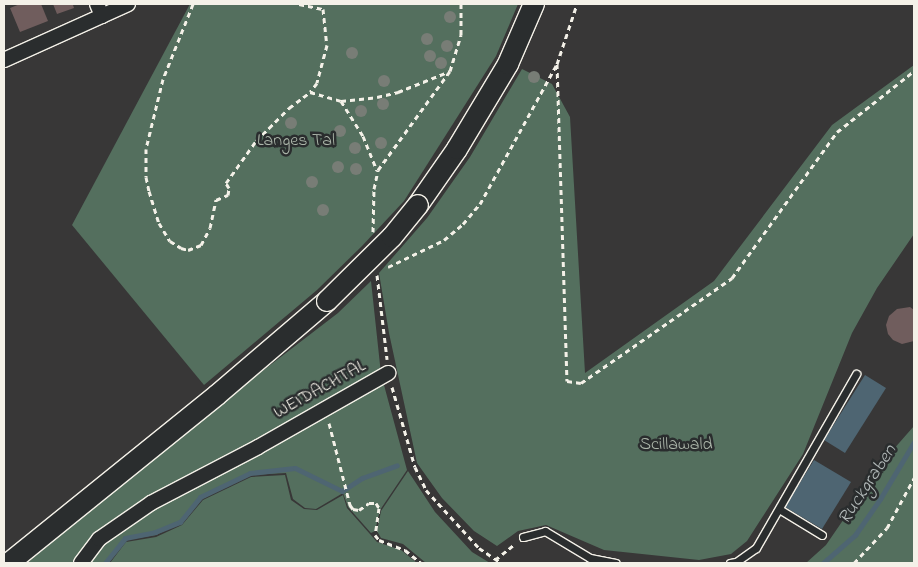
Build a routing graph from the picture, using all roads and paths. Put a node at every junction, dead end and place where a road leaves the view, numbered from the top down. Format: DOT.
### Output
graph roads {
  1 [pos="128,4"];
  2 [pos="193,4"];
  3 [pos="299,4"];
  4 [pos="461,4"];
  5 [pos="534,4"];
  6 [pos="578,4"];
  7 [pos="99,10"];
  8 [pos="4,60"];
  9 [pos="557,64"];
  10 [pos="450,71"];
  11 [pos="914,71"];
  12 [pos="310,92"];
  13 [pos="341,101"];
  14 [pos="378,170"];
  15 [pos="373,234"];
  16 [pos="385,268"];
  17 [pos="376,272"];
  18 [pos="388,373"];
  19 [pos="856,374"];
  20 [pos="326,408"];
  21 [pos="914,478"];
  22 [pos="779,509"];
  23 [pos="822,535"];
  24 [pos="523,537"];
  25 [pos="495,560"];
  26 [pos="9,563"];
  27 [pos="81,563"];
  28 [pos="421,563"];
  29 [pos="501,563"];
  30 [pos="616,563"];
  31 [pos="730,563"];
  32 [pos="854,563"];
  1 -- 7 [label="street"];
  2 -- 12 [label="path"];
  3 -- 12 [label="path"];
  4 -- 10 [label="path"];
  5 -- 26 [label="main road, bridge"];
  6 -- 9 [label="path"];
  7 -- 8 [label="street"];
  9 -- 11 [label="path"];
  9 -- 16 [label="path"];
  10 -- 13 [label="path"];
  10 -- 14 [label="path"];
  12 -- 13 [label="path"];
  13 -- 14 [label="path"];
  14 -- 15 [label="path"];
  17 -- 18 [label="path"];
  18 -- 20 [label="street, WEIDACHTAL"];
  18 -- 25 [label="path, WEIDACHTAL"];
  19 -- 22 [label="lane"];
  20 -- 27 [label="street, WEIDACHTAL"];
  20 -- 28 [label="path"];
  21 -- 32 [label="path"];
  22 -- 23 [label="lane"];
  22 -- 31 [label="lane"];
  24 -- 25 [label="path"];
  24 -- 30 [label="lane"];
  25 -- 29 [label="path, WEIDACHTAL"];
}
